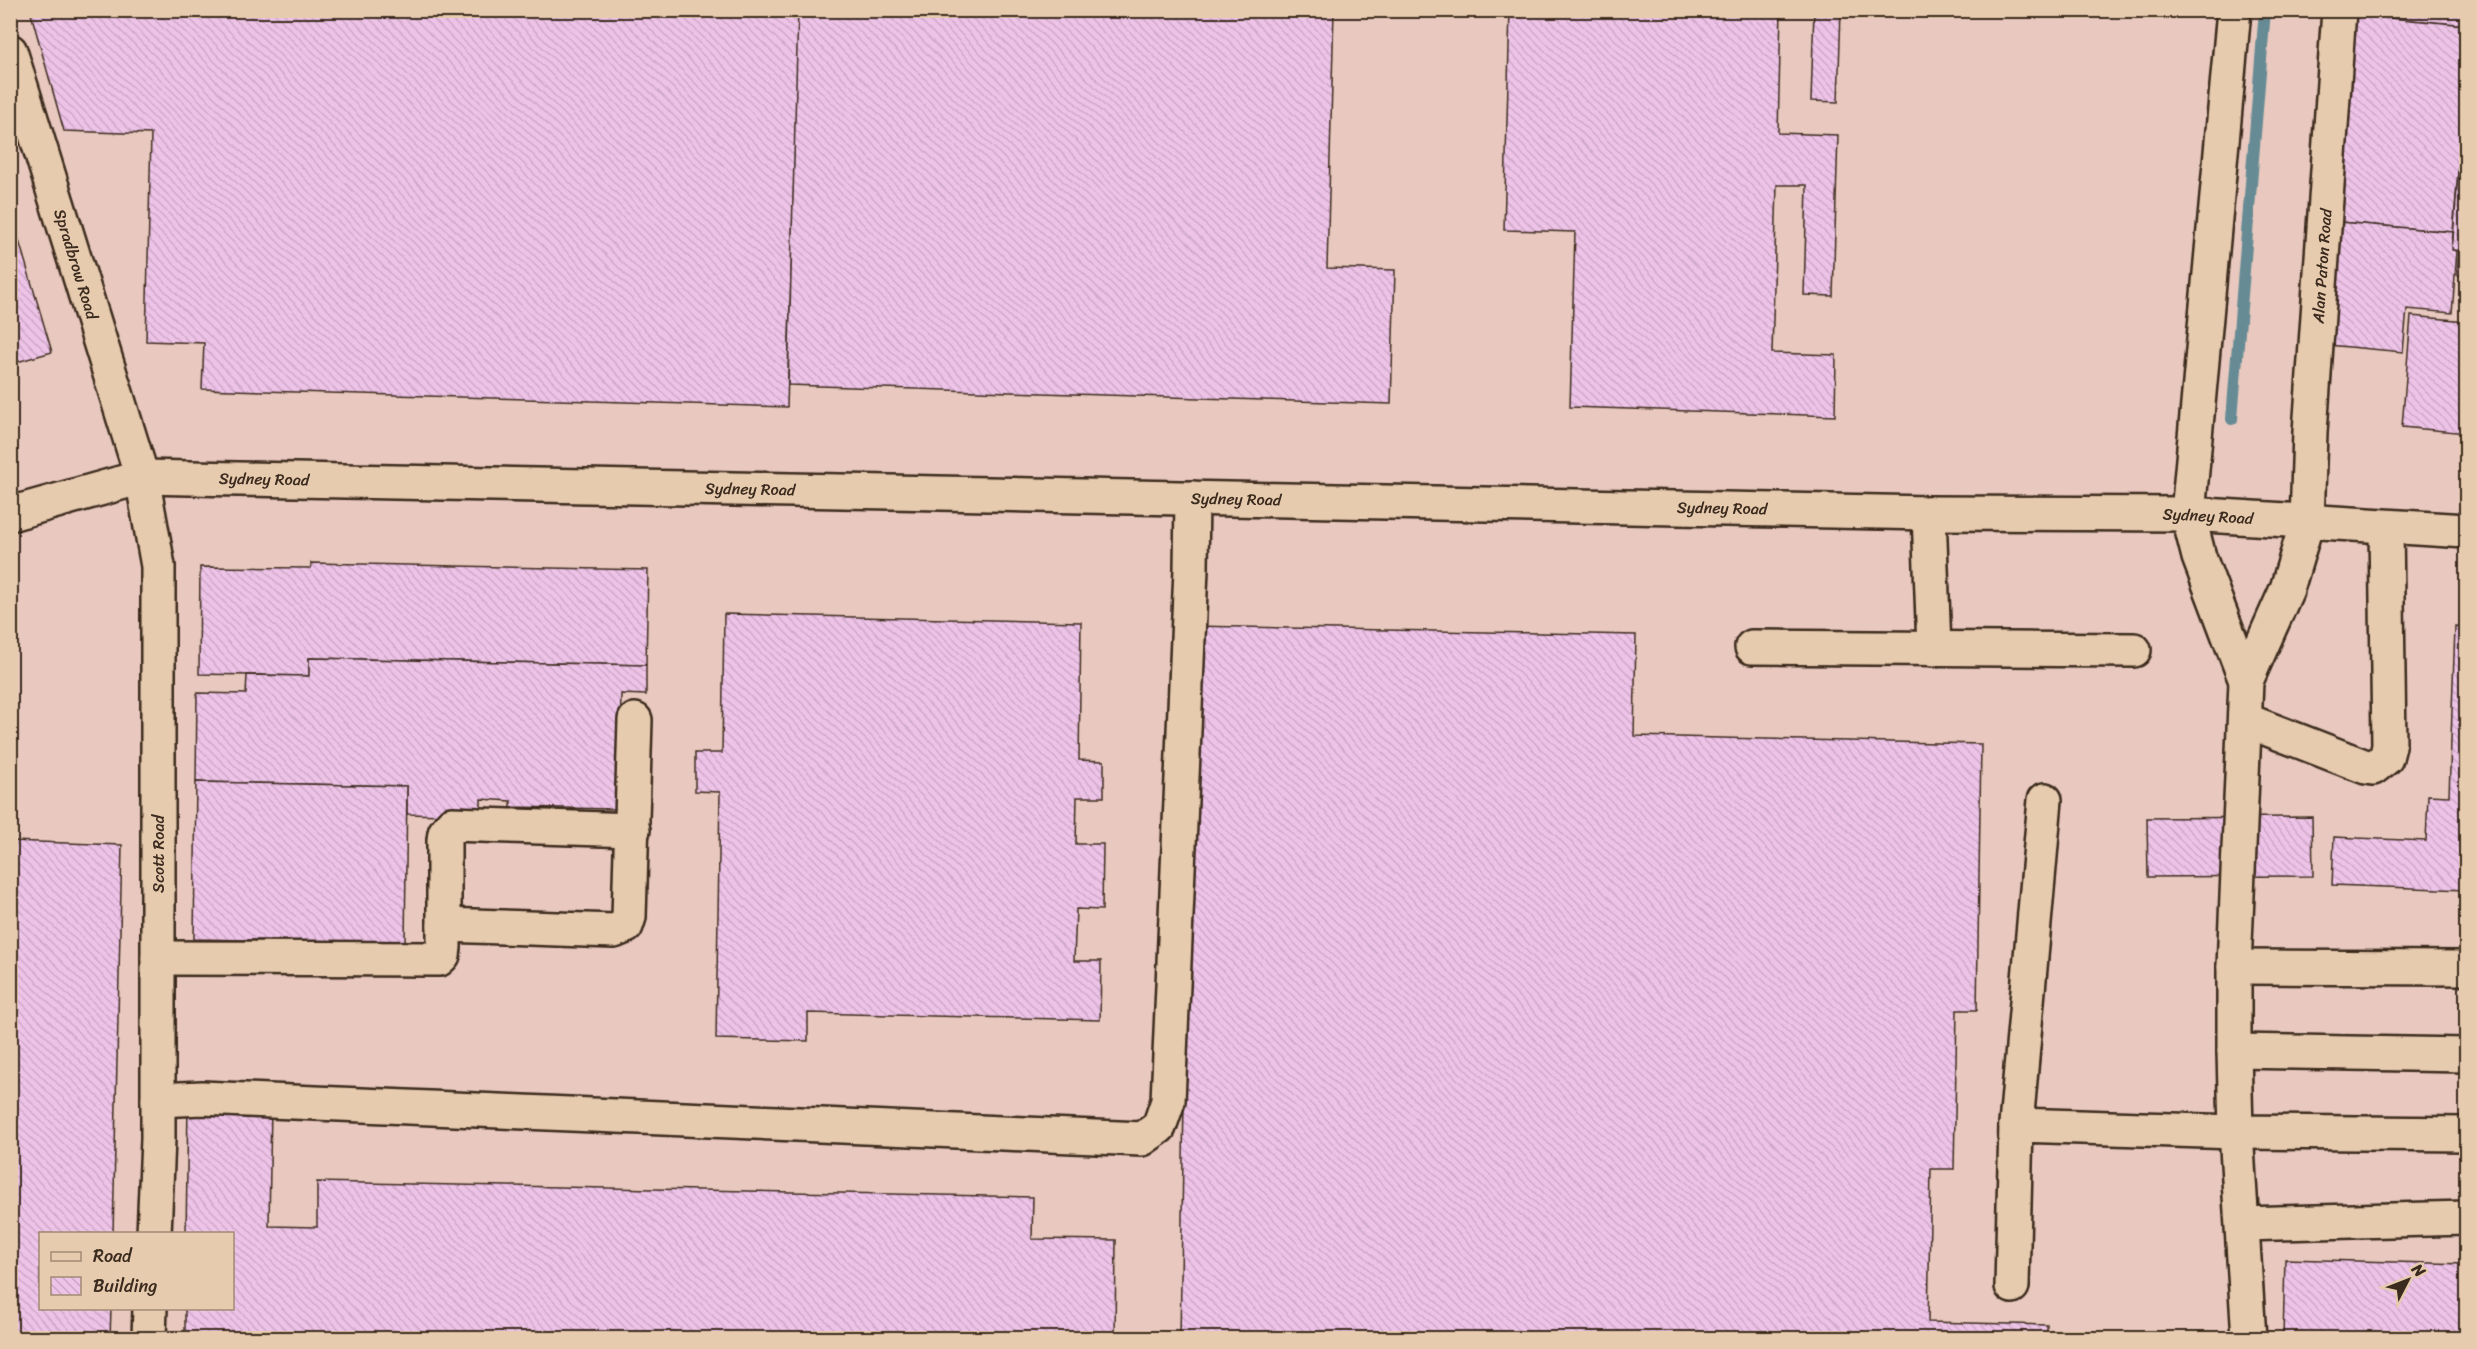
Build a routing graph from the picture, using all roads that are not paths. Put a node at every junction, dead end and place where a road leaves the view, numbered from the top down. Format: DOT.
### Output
graph roads {
  1 [pos="2234,10"];
  2 [pos="2340,10"];
  3 [pos="10,51"];
  4 [pos="142,477"];
  5 [pos="1192,498"];
  6 [pos="1929,513"];
  7 [pos="10,514"];
  8 [pos="2188,514"];
  9 [pos="2307,522"];
  10 [pos="2386,527"];
  11 [pos="2466,531"];
  12 [pos="1752,647"];
  13 [pos="1934,649"];
  14 [pos="2134,650"];
  15 [pos="2246,681"];
  16 [pos="635,720"];
  17 [pos="2245,720"];
  18 [pos="2045,800"];
  19 [pos="633,830"];
  20 [pos="444,926"];
  21 [pos="158,957"];
  22 [pos="2234,967"];
  23 [pos="2466,968"];
  24 [pos="2234,1051"];
  25 [pos="2466,1055"];
  26 [pos="158,1100"];
  27 [pos="2016,1125"];
  28 [pos="2236,1132"];
  29 [pos="2466,1134"];
  30 [pos="2466,1218"];
  31 [pos="2243,1224"];
  32 [pos="154,1232"];
  33 [pos="2012,1286"];
  34 [pos="150,1310"];
  35 [pos="149,1338"];
  36 [pos="2248,1338"];
  1 -- 8 [label="main road"];
  2 -- 9 [label="main road, Alan Paton Road"];
  3 -- 4 [label="main road, Spradbrow Road"];
  4 -- 5 [label="main road, Sydney Road"];
  4 -- 7 [label="main road, Sydney Road"];
  4 -- 21 [label="main road, Scott Road"];
  5 -- 6 [label="main road, Sydney Road"];
  5 -- 26 [label="main road"];
  6 -- 8 [label="main road, Sydney Road"];
  6 -- 13 [label="main road"];
  8 -- 9 [label="main road, Sydney Road"];
  8 -- 15 [label="main road"];
  9 -- 10 [label="main road, Sydney Road"];
  9 -- 15 [label="main road, Alan Paton Road"];
  10 -- 11 [label="main road, Sydney Road"];
  10 -- 17 [label="main road"];
  12 -- 13 [label="main road"];
  13 -- 14 [label="main road"];
  15 -- 17 [label="main road"];
  16 -- 19 [label="main road"];
  17 -- 22 [label="main road"];
  18 -- 27 [label="main road"];
  19 -- 20 [label="main road"];
  19 -- 20 [label="main road"];
  20 -- 21 [label="main road"];
  21 -- 26 [label="main road, Scott Road"];
  22 -- 23 [label="main road"];
  22 -- 24 [label="main road"];
  24 -- 25 [label="main road"];
  24 -- 28 [label="main road"];
  26 -- 32 [label="main road, Scott Road"];
  27 -- 28 [label="main road"];
  27 -- 33 [label="main road"];
  28 -- 29 [label="main road"];
  28 -- 31 [label="main road"];
  30 -- 31 [label="main road"];
  31 -- 36 [label="main road"];
  34 -- 35 [label="main road"];
}
